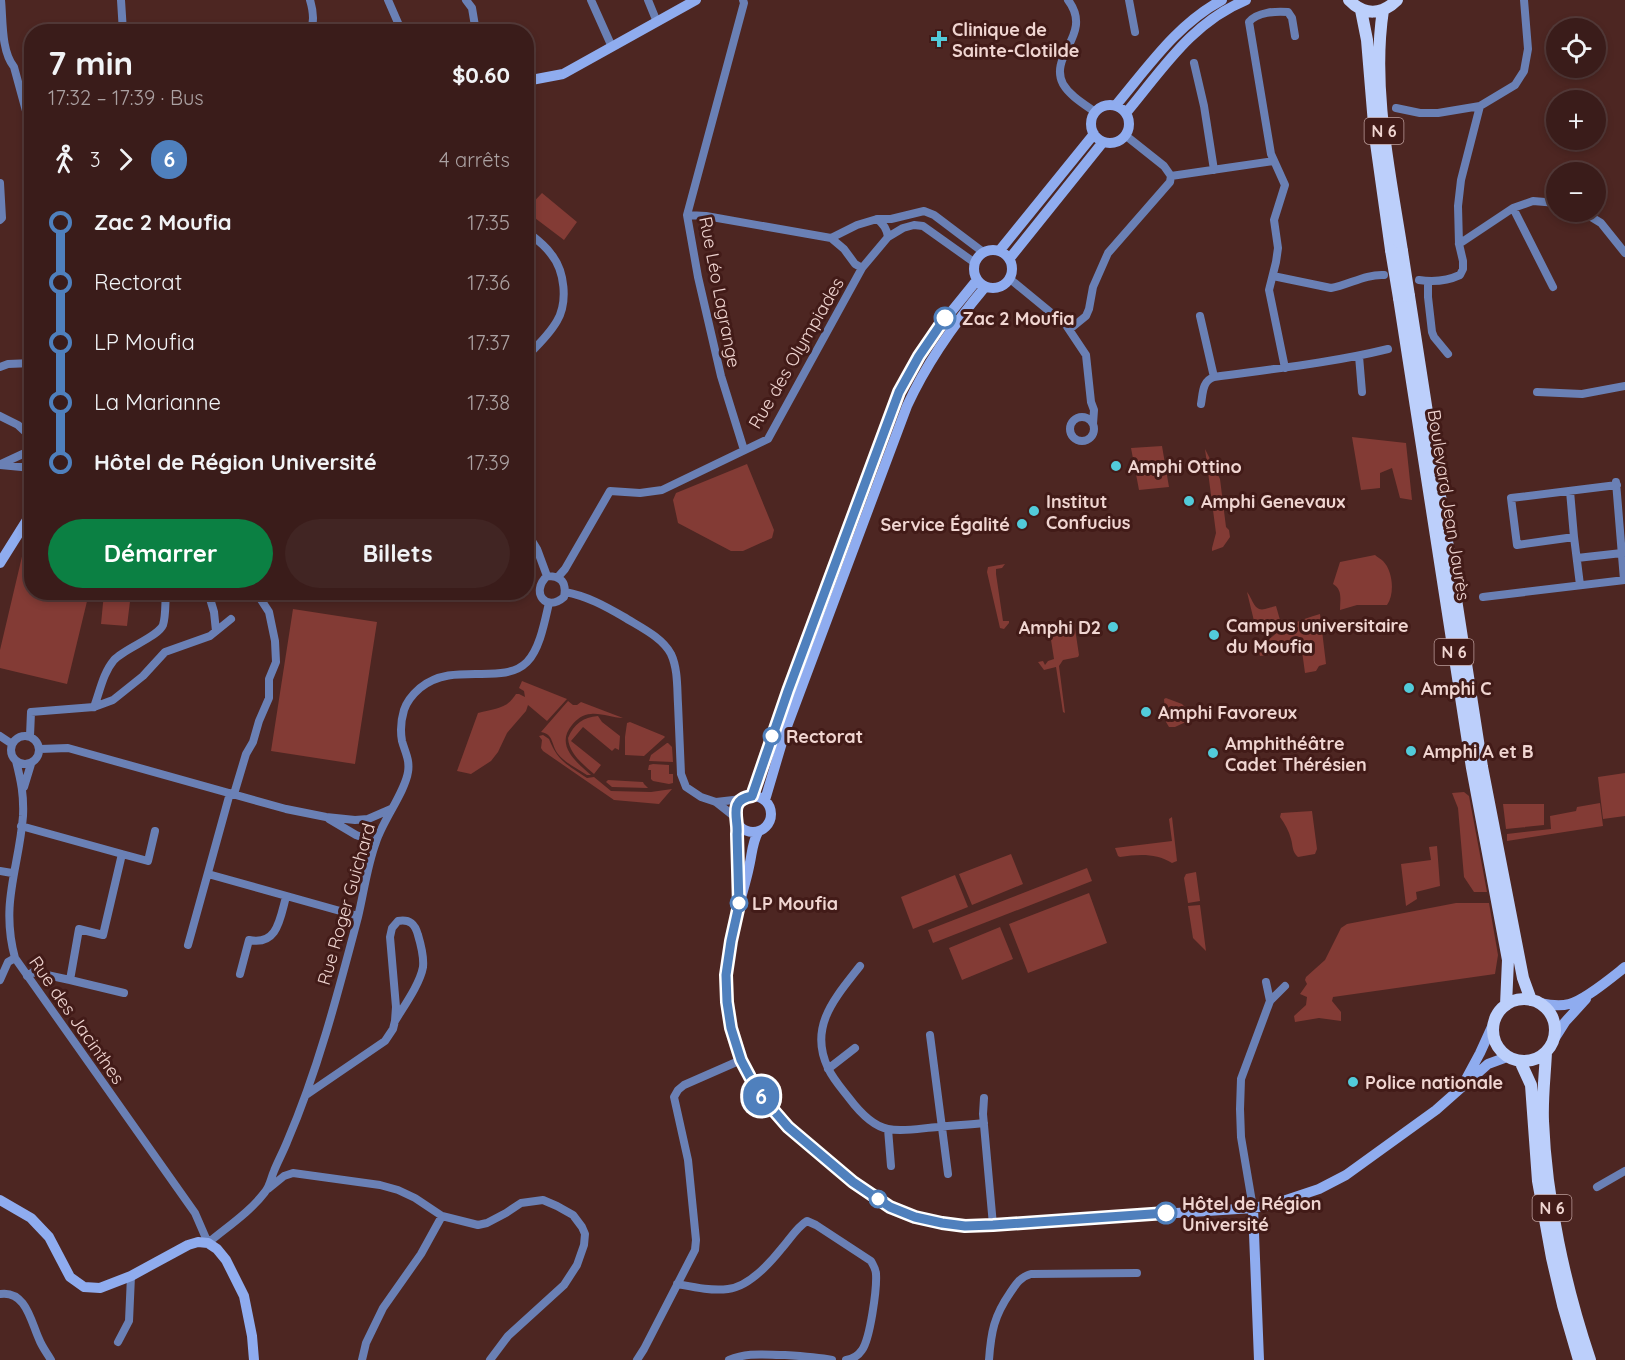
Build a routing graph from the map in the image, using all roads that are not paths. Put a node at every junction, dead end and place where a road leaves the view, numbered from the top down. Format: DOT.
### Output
graph roads {
  1 [pos="1,0"];
  2 [pos="121,0"];
  3 [pos="310,0"];
  4 [pos="388,0"];
  5 [pos="466,0"];
  6 [pos="591,0"];
  7 [pos="648,0"];
  8 [pos="696,0"];
  9 [pos="742,0"];
  10 [pos="1068,0"];
  11 [pos="1129,0"];
  12 [pos="1222,0"];
  13 [pos="1246,0"];
  14 [pos="1349,0"];
  15 [pos="1397,0"];
  16 [pos="1524,0"];
  17 [pos="1361,9"];
  18 [pos="1383,10"];
  19 [pos="657,22"];
  20 [pos="122,24"];
  21 [pos="312,24"];
  22 [pos="398,24"];
  23 [pos="475,24"];
  24 [pos="1135,33"];
  25 [pos="1294,36"];
  26 [pos="612,47"];
  27 [pos="1194,63"];
  28 [pos="534,79"];
  29 [pos="24,103"];
  30 [pos="1116,105"];
  31 [pos="1480,106"];
  32 [pos="1396,108"];
  33 [pos="1095,112"];
  34 [pos="1126,113"];
  35 [pos="1094,134"];
  36 [pos="1125,135"];
  37 [pos="1103,141"];
  38 [pos="1274,161"];
  39 [pos="1214,170"];
  40 [pos="1171,176"];
  41 [pos="0,183"];
  42 [pos="1546,202"];
  43 [pos="1513,208"];
  44 [pos="687,215"];
  45 [pos="877,219"];
  46 [pos="0,220"];
  47 [pos="1599,222"];
  48 [pos="850,229"];
  49 [pos="534,237"];
  50 [pos="888,237"];
  51 [pos="831,238"];
  52 [pos="1459,244"];
  53 [pos="844,249"];
  54 [pos="1000,250"];
  55 [pos="1396,250"];
  56 [pos="983,252"];
  57 [pos="1625,253"];
  58 [pos="1010,258"];
  59 [pos="975,263"];
  60 [pos="862,268"];
  61 [pos="1384,275"];
  62 [pos="1273,276"];
  63 [pos="1010,279"];
  64 [pos="981,283"];
  65 [pos="1553,287"];
  66 [pos="1404,297"];
  67 [pos="1200,316"];
  68 [pos="1070,329"];
  69 [pos="534,349"];
  70 [pos="1388,349"];
  71 [pos="1448,354"];
  72 [pos="1359,356"];
  73 [pos="24,363"];
  74 [pos="0,367"];
  75 [pos="1285,368"];
  76 [pos="1214,377"];
  77 [pos="1625,386"];
  78 [pos="1362,392"];
  79 [pos="1537,392"];
  80 [pos="1091,402"];
  81 [pos="1201,404"];
  82 [pos="0,416"];
  83 [pos="1086,418"];
  84 [pos="1093,424"];
  85 [pos="24,431"];
  86 [pos="744,450"];
  87 [pos="24,451"];
  88 [pos="0,465"];
  89 [pos="24,466"];
  90 [pos="1570,491"];
  91 [pos="24,525"];
  92 [pos="1574,537"];
  93 [pos="534,544"];
  94 [pos="1622,553"];
  95 [pos="1577,558"];
  96 [pos="0,563"];
  97 [pos="547,576"];
  98 [pos="558,577"];
  99 [pos="1625,580"];
  100 [pos="1580,585"];
  101 [pos="565,592"];
  102 [pos="1483,597"];
  103 [pos="165,600"];
  104 [pos="210,600"];
  105 [pos="261,600"];
  106 [pos="549,603"];
  107 [pos="231,619"];
  108 [pos="216,631"];
  109 [pos="94,707"];
  110 [pos="0,736"];
  111 [pos="30,736"];
  112 [pos="12,744"];
  113 [pos="40,749"];
  114 [pos="16,761"];
  115 [pos="31,764"];
  116 [pos="23,789"];
  117 [pos="232,793"];
  118 [pos="747,798"];
  119 [pos="765,800"];
  120 [pos="717,802"];
  121 [pos="391,809"];
  122 [pos="326,817"];
  123 [pos="368,819"];
  124 [pos="736,821"];
  125 [pos="21,826"];
  126 [pos="155,831"];
  127 [pos="380,832"];
  128 [pos="758,832"];
  129 [pos="375,842"];
  130 [pos="123,854"];
  131 [pos="0,871"];
  132 [pos="12,873"];
  133 [pos="208,874"];
  134 [pos="286,897"];
  135 [pos="739,905"];
  136 [pos="358,916"];
  137 [pos="188,945"];
  138 [pos="15,958"];
  139 [pos="860,966"];
  140 [pos="1625,968"];
  141 [pos="240,974"];
  142 [pos="27,976"];
  143 [pos="0,980"];
  144 [pos="70,980"];
  145 [pos="1266,982"];
  146 [pos="1285,986"];
  147 [pos="1596,989"];
  148 [pos="124,993"];
  149 [pos="1270,1001"];
  150 [pos="1535,1002"];
  151 [pos="1506,1005"];
  152 [pos="1495,1020"];
  153 [pos="395,1022"];
  154 [pos="930,1035"];
  155 [pos="1550,1047"];
  156 [pos="855,1048"];
  157 [pos="1507,1056"];
  158 [pos="741,1060"];
  159 [pos="1520,1061"];
  160 [pos="828,1069"];
  161 [pos="1460,1089"];
  162 [pos="306,1095"];
  163 [pos="984,1098"];
  164 [pos="984,1123"];
  165 [pos="941,1126"];
  166 [pos="888,1129"];
  167 [pos="891,1166"];
  168 [pos="1625,1171"];
  169 [pos="948,1174"];
  170 [pos="1597,1187"];
  171 [pos="267,1190"];
  172 [pos="0,1200"];
  173 [pos="1252,1208"];
  174 [pos="442,1216"];
  175 [pos="993,1225"];
  176 [pos="208,1243"];
  177 [pos="1137,1274"];
  178 [pos="131,1276"];
  179 [pos="677,1284"];
  180 [pos="0,1294"];
  181 [pos="118,1342"];
  182 [pos="787,1358"];
  183 [pos="51,1360"];
  184 [pos="254,1360"];
  185 [pos="362,1360"];
  186 [pos="490,1360"];
  187 [pos="637,1360"];
  188 [pos="729,1360"];
  189 [pos="832,1360"];
  190 [pos="846,1360"];
  191 [pos="989,1360"];
  192 [pos="1259,1360"];
  193 [pos="1579,1360"];
  194 [pos="1590,1360"];
  1 -- 29 [label="street"];
  2 -- 20 [label="street"];
  3 -- 21 [label="street"];
  4 -- 22 [label="street"];
  5 -- 23 [label="street"];
  6 -- 26 [label="street"];
  7 -- 19 [label="street"];
  8 -- 19 [label="street"];
  9 -- 44 [label="street, Rue Léo Lagrange"];
  10 -- 33 [label="street"];
  11 -- 24 [label="street"];
  12 -- 30 [label="street"];
  13 -- 34 [label="street"];
  14 -- 17 [label="main road"];
  15 -- 18 [label="main road"];
  16 -- 31 [label="street"];
  17 -- 18 [label="main road"];
  17 -- 55 [label="main road, Boulevard Jean Jaurès / N 6"];
  18 -- 55 [label="main road, Boulevard Jean Jaurès / N 6"];
  19 -- 26 [label="street"];
  25 -- 38 [label="street"];
  26 -- 28 [label="street"];
  27 -- 39 [label="street"];
  30 -- 33 [label="street"];
  30 -- 34 [label="street"];
  31 -- 32 [label="street"];
  31 -- 52 [label="street"];
  33 -- 35 [label="street"];
  34 -- 36 [label="street"];
  35 -- 37 [label="street"];
  35 -- 54 [label="street"];
  36 -- 37 [label="street"];
  36 -- 40 [label="street"];
  37 -- 58 [label="street"];
  38 -- 39 [label="street"];
  38 -- 62 [label="street"];
  39 -- 40 [label="street"];
  40 -- 68 [label="street"];
  41 -- 46 [label="street"];
  42 -- 43 [label="street"];
  43 -- 52 [label="street"];
  43 -- 65 [label="street"];
  44 -- 51 [label="street"];
  44 -- 86 [label="street, Rue Léo Lagrange"];
  45 -- 48 [label="street"];
  45 -- 50 [label="street"];
  45 -- 56 [label="street"];
  47 -- 57 [label="street"];
  48 -- 51 [label="street"];
  48 -- 53 [label="street"];
  49 -- 69 [label="street"];
  50 -- 59 [label="street"];
  50 -- 60 [label="street, Rue des Olympiades"];
  51 -- 53 [label="street"];
  52 -- 71 [label="street"];
  53 -- 60 [label="street"];
  54 -- 56 [label="street"];
  54 -- 58 [label="street"];
  55 -- 66 [label="main road, Boulevard Jean Jaurès / N 6, bridge"];
  56 -- 59 [label="street"];
  58 -- 63 [label="street"];
  59 -- 64 [label="street"];
  60 -- 86 [label="street, Rue des Olympiades"];
  61 -- 62 [label="street"];
  62 -- 75 [label="street"];
  63 -- 64 [label="street"];
  63 -- 68 [label="street"];
  64 -- 118 [label="street"];
  64 -- 119 [label="street"];
  66 -- 150 [label="main road, Boulevard Jean Jaurès / N 6"];
  66 -- 151 [label="main road, Boulevard Jean Jaurès / N 6"];
  67 -- 76 [label="street"];
  68 -- 80 [label="street"];
  70 -- 72 [label="street"];
  72 -- 75 [label="street"];
  72 -- 78 [label="street"];
  73 -- 74 [label="street"];
  75 -- 76 [label="street"];
  76 -- 81 [label="street"];
  77 -- 79 [label="street"];
  80 -- 83 [label="street"];
  80 -- 84 [label="street"];
  82 -- 85 [label="street"];
  83 -- 84 [label="street"];
  83 -- 84 [label="street"];
  86 -- 98 [label="street, Rue des Olympiades"];
  87 -- 88 [label="street"];
  88 -- 89 [label="street"];
  90 -- 92 [label="street"];
  90 -- 92 [label="street"];
  90 -- 94 [label="street"];
  91 -- 96 [label="street"];
  92 -- 95 [label="street"];
  93 -- 97 [label="street"];
  94 -- 95 [label="street"];
  94 -- 99 [label="street"];
  95 -- 100 [label="street"];
  97 -- 98 [label="street"];
  97 -- 106 [label="street"];
  98 -- 101 [label="street"];
  99 -- 100 [label="street"];
  100 -- 102 [label="street"];
  101 -- 106 [label="street"];
  101 -- 120 [label="street"];
  103 -- 109 [label="street"];
  104 -- 108 [label="street"];
  105 -- 117 [label="street"];
  106 -- 121 [label="street, Rue Roger Guichard"];
  107 -- 108 [label="street"];
  108 -- 109 [label="street"];
  109 -- 111 [label="street"];
  110 -- 112 [label="street"];
  111 -- 112 [label="street"];
  111 -- 113 [label="street"];
  112 -- 114 [label="street"];
  113 -- 115 [label="street"];
  113 -- 117 [label="street"];
  114 -- 115 [label="street"];
  114 -- 116 [label="street, Rue des Jacinthes"];
  115 -- 116 [label="street, Rue des Jacinthes"];
  116 -- 125 [label="street, Rue des Jacinthes"];
  117 -- 122 [label="street"];
  117 -- 133 [label="street"];
  118 -- 119 [label="street"];
  118 -- 120 [label="street"];
  118 -- 124 [label="street"];
  119 -- 128 [label="street"];
  120 -- 124 [label="street"];
  121 -- 123 [label="street"];
  121 -- 127 [label="street, Rue Roger Guichard"];
  122 -- 123 [label="street"];
  122 -- 129 [label="street"];
  123 -- 127 [label="street"];
  124 -- 128 [label="street"];
  124 -- 135 [label="street"];
  125 -- 130 [label="street"];
  125 -- 132 [label="street, Rue des Jacinthes"];
  126 -- 130 [label="street"];
  127 -- 129 [label="street, Rue Roger Guichard"];
  128 -- 135 [label="street"];
  129 -- 136 [label="street, Rue Roger Guichard"];
  130 -- 144 [label="street"];
  131 -- 132 [label="street"];
  132 -- 138 [label="street, Rue des Jacinthes"];
  133 -- 134 [label="street"];
  133 -- 137 [label="street"];
  134 -- 136 [label="street"];
  134 -- 141 [label="street"];
  135 -- 158 [label="street"];
  136 -- 162 [label="street, Rue Roger Guichard"];
  138 -- 142 [label="street, Rue des Jacinthes"];
  138 -- 143 [label="street"];
  139 -- 160 [label="street"];
  140 -- 147 [label="street"];
  142 -- 144 [label="street"];
  142 -- 176 [label="street, Rue des Jacinthes"];
  144 -- 148 [label="street"];
  145 -- 149 [label="street"];
  146 -- 149 [label="street"];
  147 -- 150 [label="street"];
  147 -- 155 [label="street"];
  149 -- 173 [label="street"];
  150 -- 151 [label="main road"];
  150 -- 155 [label="main road, Boulevard Jean Jaurès / N 6"];
  151 -- 152 [label="main road"];
  152 -- 157 [label="main road"];
  152 -- 161 [label="street"];
  153 -- 153 [label="street"];
  153 -- 162 [label="street"];
  154 -- 165 [label="street"];
  155 -- 159 [label="main road"];
  155 -- 194 [label="main road, Boulevard Jean Jaurès / N 6"];
  156 -- 160 [label="street"];
  157 -- 159 [label="main road"];
  157 -- 161 [label="street"];
  158 -- 175 [label="street"];
  158 -- 179 [label="street"];
  159 -- 193 [label="main road, N 6"];
  160 -- 166 [label="street"];
  161 -- 173 [label="street"];
  162 -- 171 [label="street, Rue Roger Guichard"];
  163 -- 164 [label="street"];
  164 -- 165 [label="street"];
  164 -- 175 [label="street"];
  165 -- 166 [label="street"];
  165 -- 169 [label="street"];
  166 -- 167 [label="street"];
  168 -- 170 [label="street"];
  171 -- 174 [label="street"];
  171 -- 176 [label="street, Rue Roger Guichard"];
  172 -- 178 [label="street"];
  173 -- 175 [label="street"];
  173 -- 192 [label="street"];
  174 -- 185 [label="street"];
  174 -- 186 [label="street"];
  176 -- 178 [label="street"];
  176 -- 184 [label="street"];
  177 -- 191 [label="street"];
  178 -- 181 [label="street"];
  179 -- 187 [label="street"];
  179 -- 190 [label="street"];
  180 -- 183 [label="street"];
  182 -- 188 [label="street"];
  182 -- 189 [label="street"];
}
